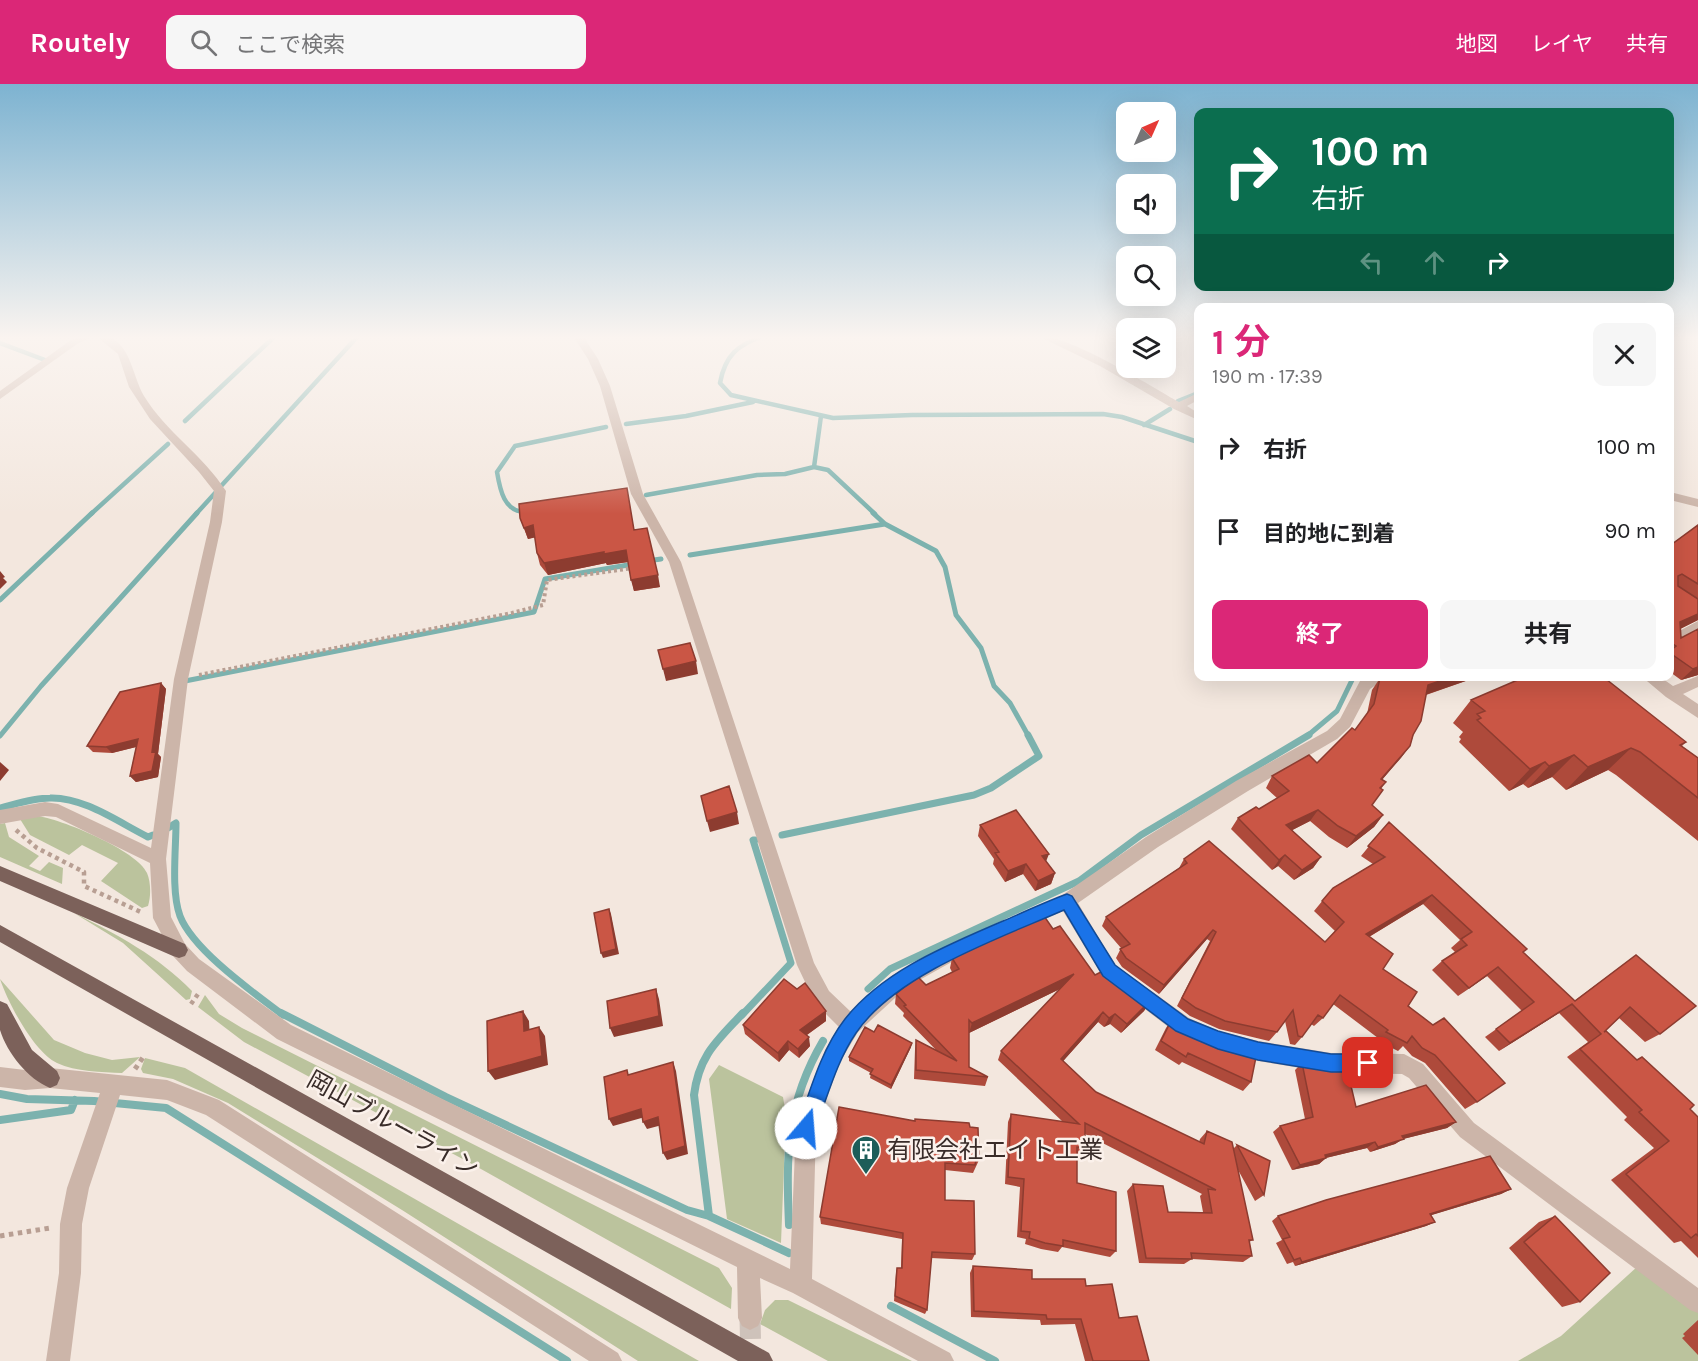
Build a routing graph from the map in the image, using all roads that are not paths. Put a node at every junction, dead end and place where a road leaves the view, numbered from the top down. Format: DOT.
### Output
graph roads {
  1 [pos="139,396"];
  2 [pos="608,396"];
  3 [pos="1158,396"];
  4 [pos="1194,398"];
  5 [pos="1178,407"];
  6 [pos="1194,415"];
  7 [pos="1674,497"];
  8 [pos="1698,503"];
  9 [pos="1698,626"];
  10 [pos="1674,640"];
  11 [pos="1373,681"];
  12 [pos="1655,681"];
  13 [pos="1698,681"];
  14 [pos="1671,693"];
  15 [pos="1698,712"];
  16 [pos="5,816"];
  17 [pos="158,859"];
  18 [pos="0,873"];
  19 [pos="1067,901"];
  20 [pos="0,933"];
  21 [pos="179,950"];
  22 [pos="0,1010"];
  23 [pos="852,1025"];
  24 [pos="0,1077"];
  25 [pos="50,1078"];
  26 [pos="109,1096"];
  27 [pos="748,1261"];
  28 [pos="801,1285"];
  29 [pos="1698,1302"];
  30 [pos="750,1318"];
  31 [pos="58,1361"];
  32 [pos="610,1361"];
  33 [pos="760,1361"];
  34 [pos="942,1361"];
  1 -- 17 [label="street"];
  2 -- 23 [label="street"];
  3 -- 5 [label="street"];
  4 -- 5 [label="street"];
  5 -- 6 [label="street"];
  7 -- 8 [label="street"];
  9 -- 10 [label="street"];
  11 -- 19 [label="street"];
  12 -- 14 [label="street"];
  13 -- 14 [label="street"];
  14 -- 15 [label="street"];
  16 -- 17 [label="street"];
  17 -- 21 [label="street"];
  18 -- 21 [label="main road"];
  19 -- 23 [label="street"];
  19 -- 29 [label="street"];
  20 -- 33 [label="main road, 岡山ブルーライン"];
  21 -- 27 [label="street"];
  22 -- 25 [label="main road"];
  23 -- 28 [label="street"];
  24 -- 25 [label="street"];
  25 -- 26 [label="street"];
  26 -- 31 [label="street"];
  26 -- 32 [label="street"];
  27 -- 28 [label="street"];
  27 -- 30 [label="street"];
  28 -- 34 [label="street"];
}
